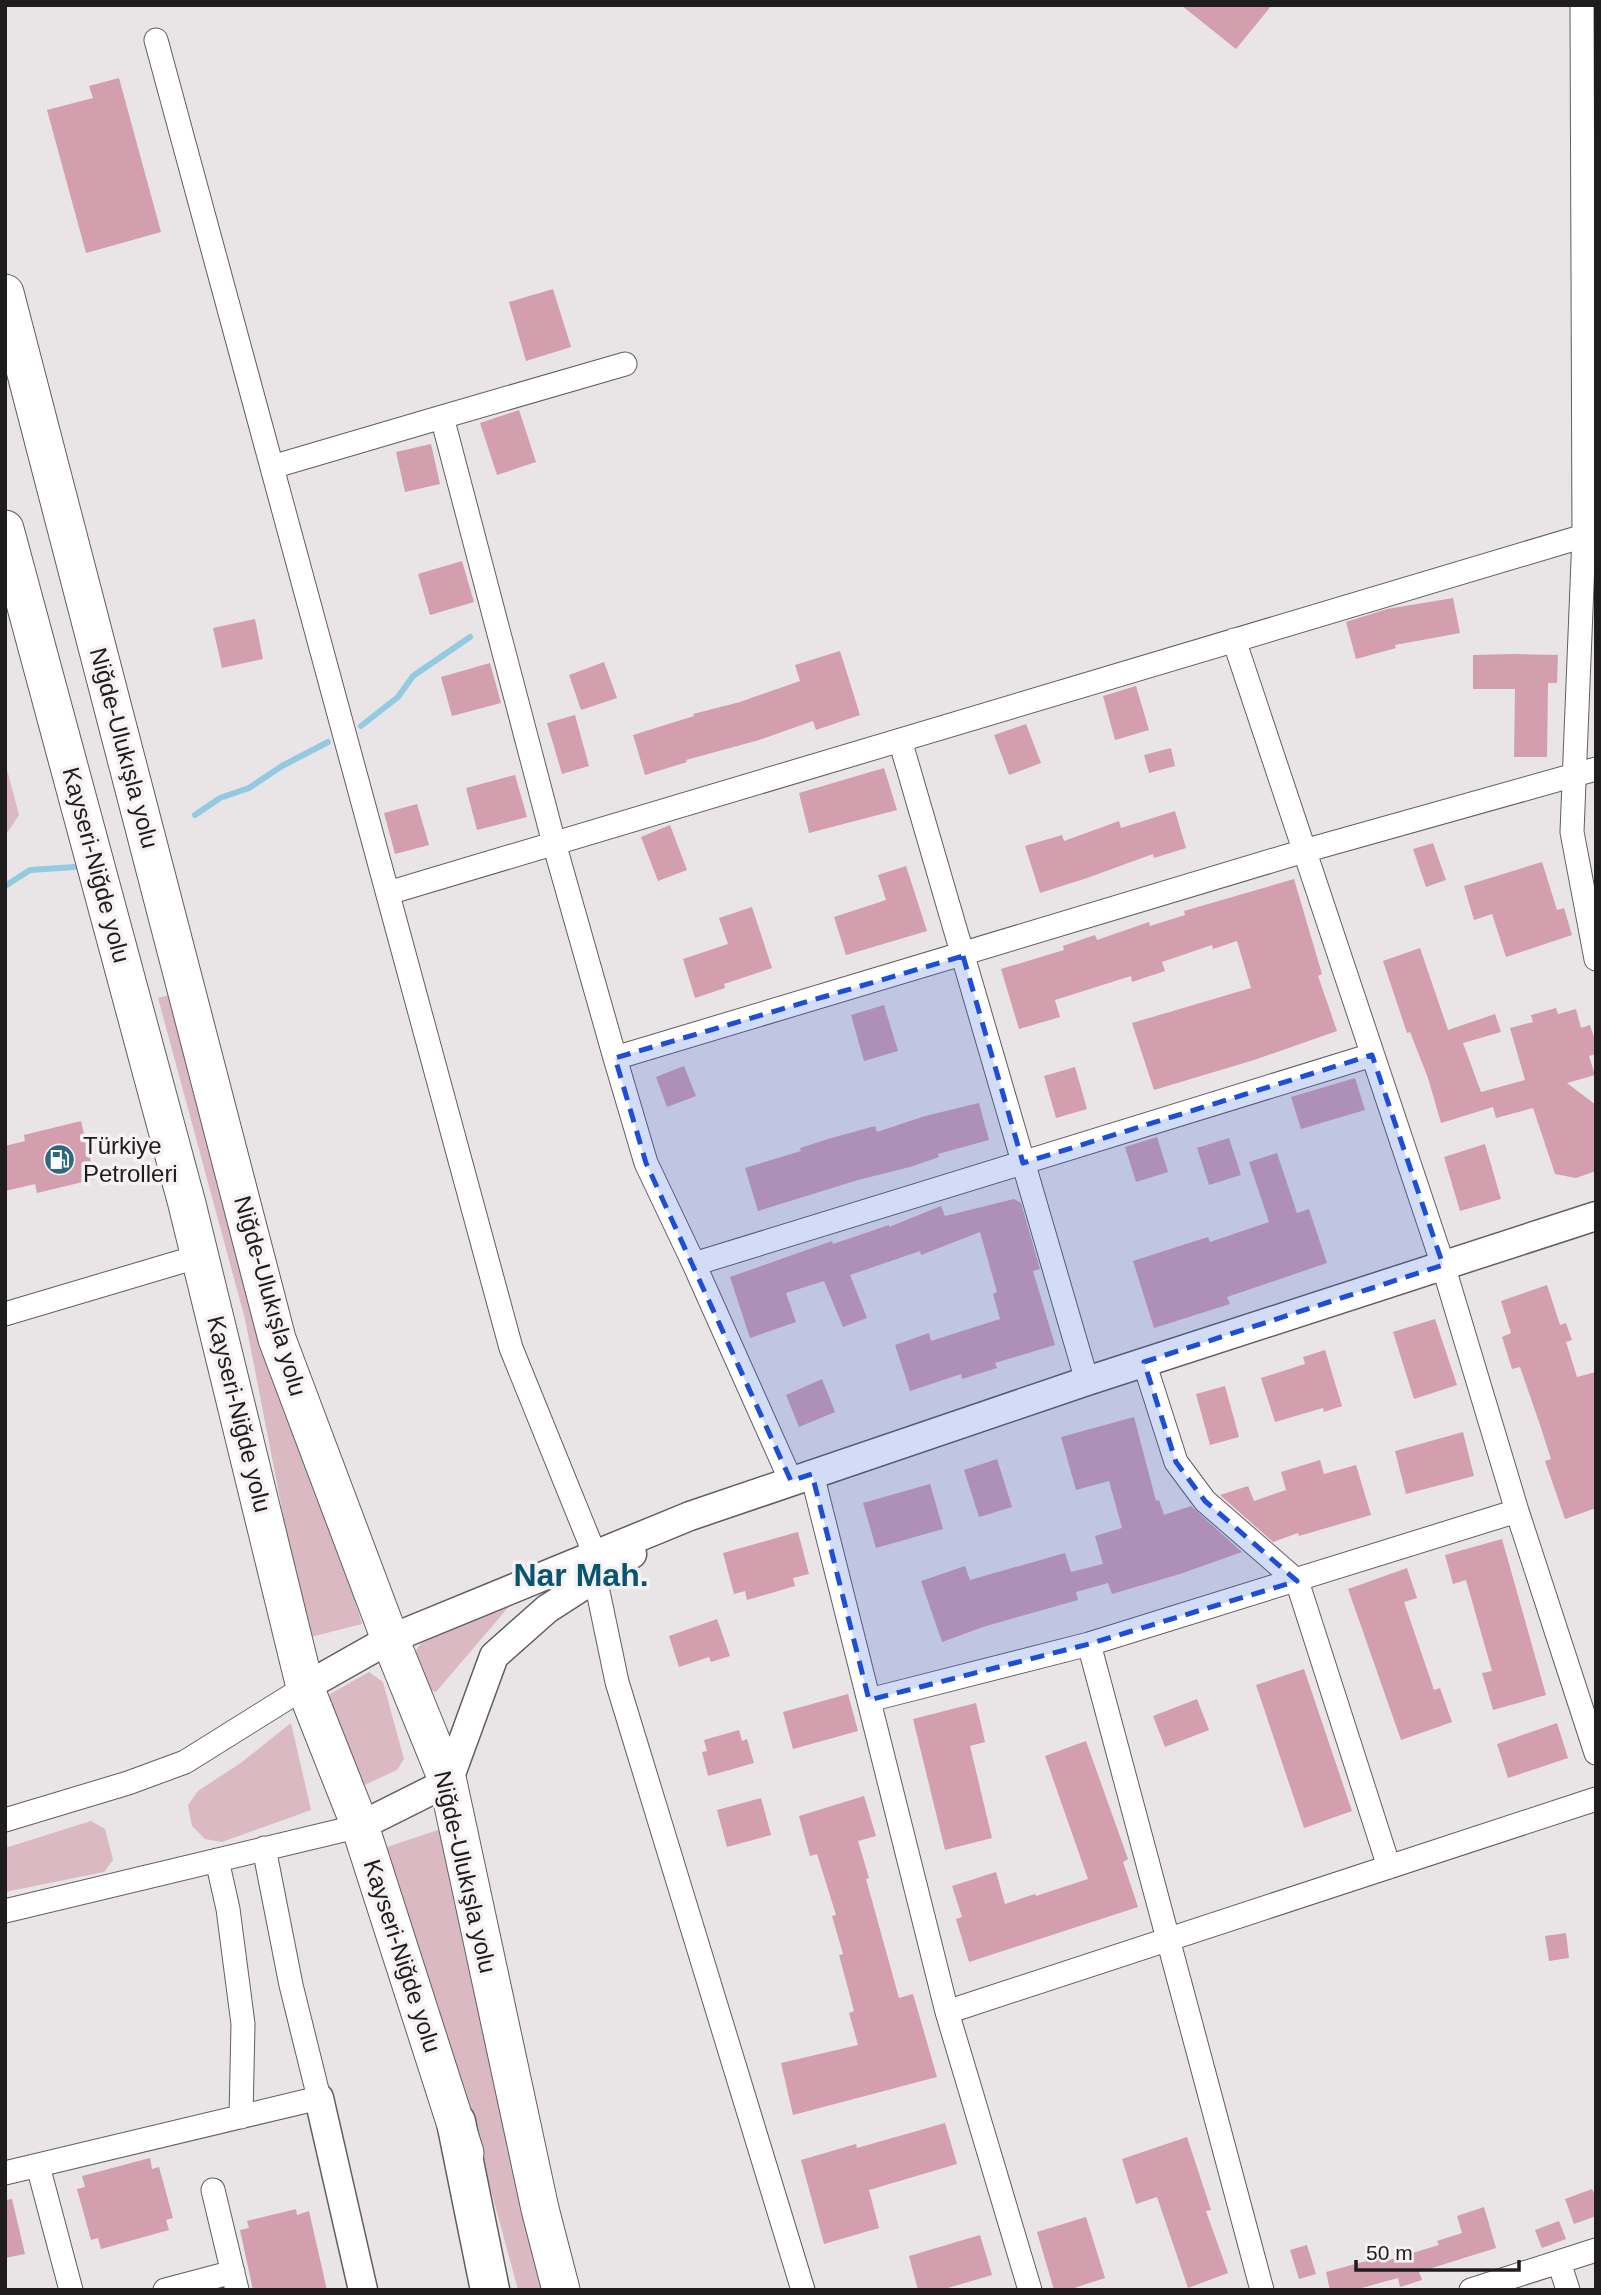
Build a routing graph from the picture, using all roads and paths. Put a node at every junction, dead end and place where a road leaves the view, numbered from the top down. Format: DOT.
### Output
graph roads {
  1 [pos="1582,5"];
  2 [pos="156,40"];
  3 [pos="1589,146"];
  4 [pos="5,293"];
  5 [pos="625,363"];
  6 [pos="442,417"];
  7 [pos="272,467"];
  8 [pos="5,529"];
  9 [pos="1584,536"];
  10 [pos="1589,561"];
  11 [pos="1234,640"];
  12 [pos="900,740"];
  13 [pos="1585,773"];
  14 [pos="554,843"];
  15 [pos="1304,851"];
  16 [pos="388,892"];
  17 [pos="962,956"];
  18 [pos="1596,960"];
  19 [pos="1372,1055"];
  20 [pos="615,1058"];
  21 [pos="1023,1163"];
  22 [pos="1596,1216"];
  23 [pos="200,1256"];
  24 [pos="694,1264"];
  25 [pos="1443,1265"];
  26 [pos="5,1314"];
  27 [pos="1144,1363"];
  28 [pos="1087,1381"];
  29 [pos="802,1477"];
  30 [pos="1517,1511"];
  31 [pos="595,1566"];
  32 [pos="1297,1581"];
  33 [pos="390,1639"];
  34 [pos="1089,1644"];
  35 [pos="305,1687"];
  36 [pos="869,1700"];
  37 [pos="1596,1753"];
  38 [pos="448,1782"];
  39 [pos="1596,1799"];
  40 [pos="5,1821"];
  41 [pos="360,1826"];
  42 [pos="264,1848"];
  43 [pos="217,1860"];
  44 [pos="1389,1867"];
  45 [pos="5,1910"];
  46 [pos="1169,1939"];
  47 [pos="947,2012"];
  48 [pos="318,2098"];
  49 [pos="241,2117"];
  50 [pos="456,2122"];
  51 [pos="37,2166"];
  52 [pos="5,2173"];
  53 [pos="213,2190"];
  54 [pos="1596,2250"];
  55 [pos="1559,2262"];
  56 [pos="235,2281"];
  57 [pos="71,2290"];
  58 [pos="165,2290"];
  59 [pos="363,2290"];
  60 [pos="490,2290"];
  61 [pos="503,2290"];
  62 [pos="561,2290"];
  63 [pos="803,2290"];
  64 [pos="1030,2290"];
  65 [pos="1262,2290"];
  66 [pos="1471,2290"];
  67 [pos="1568,2290"];
  1 -- 3 [label="street"];
  2 -- 7 [label="street"];
  3 -- 9 [label="street"];
  4 -- 33 [label="highway, Niğde-Ulukışla yolu"];
  5 -- 6 [label="street"];
  6 -- 7 [label="street"];
  6 -- 14 [label="street"];
  7 -- 16 [label="street"];
  8 -- 23 [label="highway, Kayseri-Niğde yolu"];
  9 -- 10 [label="street"];
  9 -- 11 [label="street"];
  10 -- 13 [label="street"];
  11 -- 12 [label="street"];
  11 -- 15 [label="street"];
  12 -- 14 [label="street"];
  12 -- 17 [label="street"];
  13 -- 15 [label="street"];
  13 -- 18 [label="street"];
  14 -- 16 [label="street"];
  14 -- 20 [label="street"];
  15 -- 17 [label="street"];
  15 -- 19 [label="street"];
  16 -- 31 [label="street"];
  17 -- 20 [label="street"];
  17 -- 21 [label="street"];
  19 -- 21 [label="street"];
  19 -- 25 [label="street"];
  20 -- 24 [label="street"];
  21 -- 24 [label="street"];
  21 -- 28 [label="street"];
  22 -- 25 [label="street"];
  23 -- 26 [label="street"];
  23 -- 35 [label="highway, Kayseri-Niğde yolu"];
  24 -- 29 [label="street"];
  25 -- 27 [label="street"];
  25 -- 30 [label="street"];
  27 -- 28 [label="street"];
  27 -- 32 [label="street"];
  28 -- 29 [label="street"];
  29 -- 31 [label="street"];
  29 -- 36 [label="street"];
  30 -- 32 [label="street"];
  30 -- 37 [label="street"];
  31 -- 33 [label="street"];
  31 -- 38 [label="street"];
  31 -- 63 [label="street"];
  32 -- 34 [label="street"];
  32 -- 44 [label="street"];
  33 -- 35 [label="street"];
  33 -- 38 [label="highway, Niğde-Ulukışla yolu"];
  34 -- 36 [label="street"];
  34 -- 46 [label="street"];
  35 -- 40 [label="street"];
  35 -- 41 [label="highway, Kayseri-Niğde yolu"];
  36 -- 47 [label="street"];
  38 -- 41 [label="street"];
  38 -- 62 [label="highway, Niğde-Ulukışla yolu"];
  39 -- 44 [label="street"];
  41 -- 42 [label="street"];
  41 -- 50 [label="highway, Kayseri-Niğde yolu"];
  42 -- 43 [label="street"];
  42 -- 48 [label="street"];
  43 -- 45 [label="street"];
  43 -- 49 [label="street"];
  44 -- 46 [label="street"];
  46 -- 47 [label="street"];
  46 -- 65 [label="street"];
  47 -- 64 [label="street"];
  48 -- 49 [label="street"];
  48 -- 59 [label="street"];
  49 -- 51 [label="street"];
  50 -- 60 [label="highway"];
  50 -- 61 [label="highway, Kayseri-Niğde yolu"];
  51 -- 52 [label="street"];
  51 -- 57 [label="street"];
  53 -- 56 [label="street"];
  54 -- 55 [label="street"];
  55 -- 66 [label="street"];
  55 -- 67 [label="street"];
  56 -- 58 [label="street"];
}
